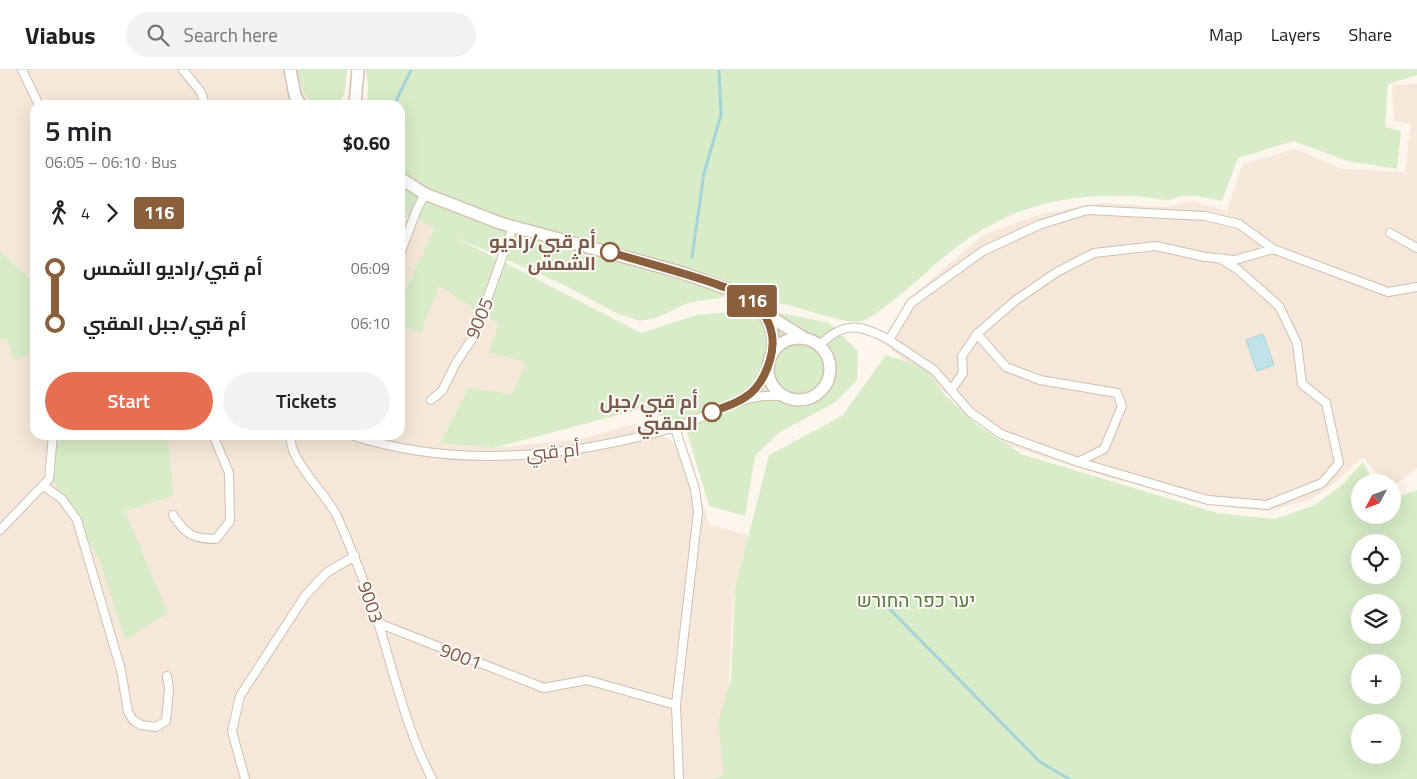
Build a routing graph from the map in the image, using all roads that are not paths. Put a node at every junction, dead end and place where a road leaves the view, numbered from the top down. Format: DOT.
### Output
graph roads {
  1 [pos="22,70"];
  2 [pos="183,70"];
  3 [pos="290,70"];
  4 [pos="358,70"];
  5 [pos="37,100"];
  6 [pos="203,100"];
  7 [pos="298,100"];
  8 [pos="355,100"];
  9 [pos="405,181"];
  10 [pos="424,194"];
  11 [pos="513,228"];
  12 [pos="1390,233"];
  13 [pos="405,240"];
  14 [pos="1417,248"];
  15 [pos="1273,250"];
  16 [pos="1219,258"];
  17 [pos="1417,287"];
  18 [pos="756,305"];
  19 [pos="977,334"];
  20 [pos="804,338"];
  21 [pos="889,340"];
  22 [pos="819,346"];
  23 [pos="771,360"];
  24 [pos="951,390"];
  25 [pos="748,398"];
  26 [pos="791,398"];
  27 [pos="431,400"];
  28 [pos="675,428"];
  29 [pos="53,440"];
  30 [pos="215,440"];
  31 [pos="292,440"];
  32 [pos="374,440"];
  33 [pos="1078,462"];
  34 [pos="44,486"];
  35 [pos="173,515"];
  36 [pos="0,530"];
  37 [pos="355,556"];
  38 [pos="378,624"];
  39 [pos="167,676"];
  40 [pos="676,705"];
  41 [pos="245,779"];
  42 [pos="432,779"];
  43 [pos="679,779"];
  1 -- 5 [label="street"];
  2 -- 6 [label="street"];
  3 -- 7 [label="street"];
  4 -- 8 [label="street"];
  9 -- 10 [label="street"];
  10 -- 11 [label="street"];
  10 -- 13 [label="street"];
  11 -- 18 [label="street"];
  11 -- 27 [label="street, 9005"];
  12 -- 14 [label="street"];
  15 -- 16 [label="street"];
  15 -- 17 [label="street"];
  15 -- 21 [label="street"];
  16 -- 19 [label="street"];
  16 -- 33 [label="street"];
  18 -- 20 [label="street"];
  18 -- 23 [label="street"];
  19 -- 24 [label="street"];
  19 -- 33 [label="street"];
  20 -- 22 [label="street"];
  20 -- 23 [label="street"];
  21 -- 22 [label="street"];
  21 -- 24 [label="street"];
  22 -- 26 [label="street"];
  23 -- 25 [label="street"];
  23 -- 26 [label="street"];
  24 -- 33 [label="street"];
  25 -- 26 [label="street, أم قبي"];
  25 -- 28 [label="street, أم قبي"];
  28 -- 32 [label="street, أم قبي"];
  28 -- 40 [label="street"];
  29 -- 34 [label="street"];
  30 -- 35 [label="street"];
  31 -- 37 [label="street, 9003"];
  34 -- 36 [label="street"];
  34 -- 39 [label="street"];
  37 -- 38 [label="street, 9003"];
  37 -- 41 [label="street"];
  38 -- 40 [label="street, 9001"];
  38 -- 42 [label="street, 9003"];
  40 -- 43 [label="street"];
}
